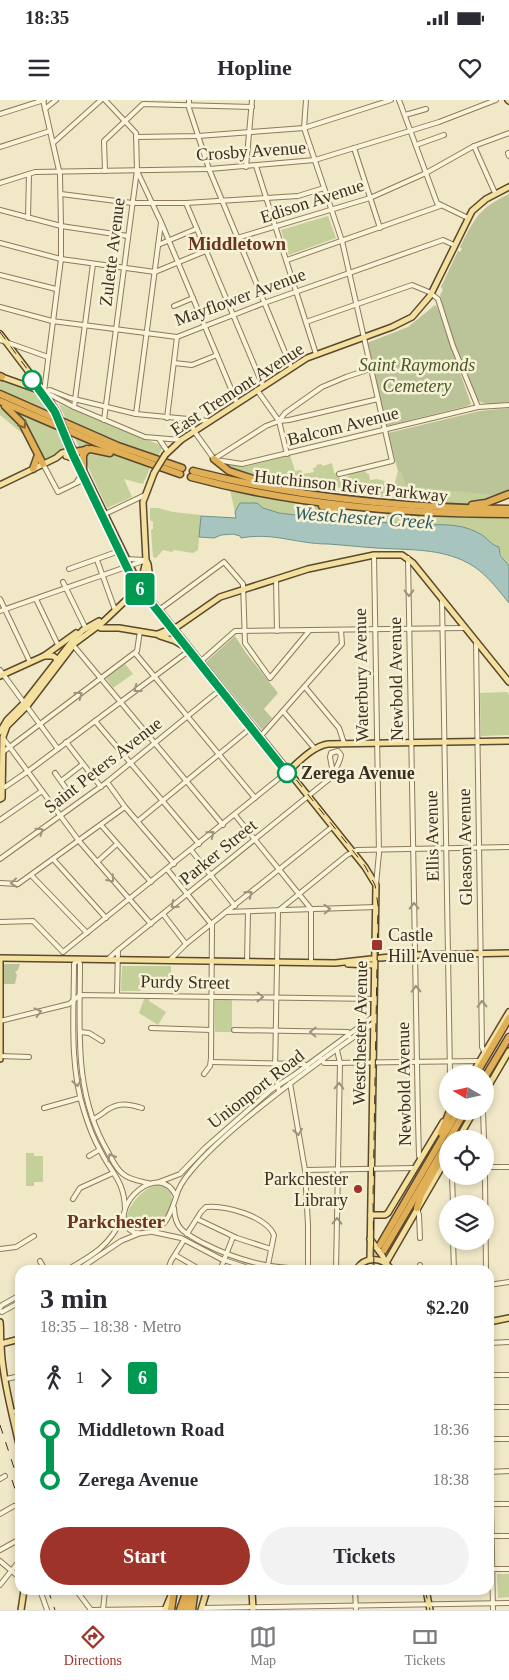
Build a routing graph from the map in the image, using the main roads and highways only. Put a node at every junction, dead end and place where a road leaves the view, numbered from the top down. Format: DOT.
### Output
graph roads {
  1 [pos="509,187"];
  2 [pos="0,334"];
  3 [pos="29,373"];
  4 [pos="1,376"];
  5 [pos="22,384"];
  6 [pos="46,392"];
  7 [pos="0,394"];
  8 [pos="0,402"];
  9 [pos="70,441"];
  10 [pos="87,449"];
  11 [pos="75,451"];
  12 [pos="38,455"];
  13 [pos="64,455"];
  14 [pos="133,458"];
  15 [pos="218,458"];
  16 [pos="78,460"];
  17 [pos="43,464"];
  18 [pos="33,469"];
  19 [pos="83,470"];
  20 [pos="0,485"];
  21 [pos="280,489"];
  22 [pos="329,493"];
  23 [pos="509,494"];
  24 [pos="317,498"];
  25 [pos="374,498"];
  26 [pos="402,504"];
  27 [pos="452,507"];
  28 [pos="335,509"];
  29 [pos="509,509"];
  30 [pos="391,510"];
  31 [pos="375,513"];
  32 [pos="509,514"];
  33 [pos="146,560"];
  34 [pos="145,582"];
  35 [pos="140,586"];
  36 [pos="157,608"];
  37 [pos="108,616"];
  38 [pos="96,625"];
  39 [pos="119,628"];
  40 [pos="170,629"];
  41 [pos="86,631"];
  42 [pos="158,634"];
  43 [pos="190,650"];
  44 [pos="44,656"];
  45 [pos="59,660"];
  46 [pos="1,673"];
  47 [pos="509,682"];
  48 [pos="26,705"];
  49 [pos="2,732"];
  50 [pos="509,740"];
  51 [pos="1,764"];
  52 [pos="287,772"];
  53 [pos="1,787"];
  54 [pos="0,799"];
  55 [pos="509,953"];
  56 [pos="380,958"];
  57 [pos="0,959"];
  58 [pos="371,959"];
  59 [pos="335,963"];
  60 [pos="374,965"];
  61 [pos="0,988"];
  62 [pos="509,1012"];
  63 [pos="509,1018"];
  64 [pos="0,1020"];
  65 [pos="509,1025"];
  66 [pos="509,1036"];
  67 [pos="509,1045"];
  68 [pos="509,1051"];
  69 [pos="0,1057"];
  70 [pos="506,1060"];
  71 [pos="478,1065"];
  72 [pos="480,1065"];
  73 [pos="485,1065"];
  74 [pos="492,1065"];
  75 [pos="494,1070"];
  76 [pos="494,1078"];
  77 [pos="445,1120"];
  78 [pos="447,1120"];
  79 [pos="453,1120"];
  80 [pos="439,1156"];
  81 [pos="439,1162"];
  82 [pos="439,1170"];
  83 [pos="417,1208"];
  84 [pos="371,1215"];
  85 [pos="389,1230"];
  86 [pos="370,1238"];
  87 [pos="370,1260"];
  88 [pos="386,1263"];
  89 [pos="360,1265"];
  90 [pos="509,1318"];
  91 [pos="494,1321"];
  92 [pos="0,1322"];
  93 [pos="15,1341"];
  94 [pos="0,1344"];
  95 [pos="15,1424"];
  96 [pos="24,1595"];
  97 [pos="172,1595"];
  98 [pos="185,1595"];
  99 [pos="192,1595"];
  100 [pos="194,1595"];
  101 [pos="205,1595"];
  102 [pos="252,1595"];
  103 [pos="201,1609"];
  104 [pos="253,1609"];
  105 [pos="21,1610"];
  106 [pos="167,1610"];
  107 [pos="180,1610"];
  108 [pos="186,1610"];
  109 [pos="192,1610"];
  1 -- 33 [label="main road, East Tremont Avenue, bridge"];
  2 -- 3 [label="main road"];
  3 -- 5 [label="main road"];
  3 -- 6 [label="main road"];
  4 -- 5 [label="main road"];
  5 -- 6 [label="main road"];
  6 -- 9 [label="main road, bridge"];
  7 -- 14 [label="highway"];
  8 -- 12 [label="highway, one-way"];
  8 -- 14 [label="highway"];
  9 -- 11 [label="main road"];
  9 -- 13 [label="main road"];
  10 -- 11 [label="highway"];
  10 -- 14 [label="highway"];
  10 -- 19 [label="highway"];
  11 -- 13 [label="main road"];
  11 -- 16 [label="main road"];
  12 -- 17 [label="highway"];
  12 -- 18 [label="highway"];
  13 -- 16 [label="main road"];
  13 -- 17 [label="main road"];
  15 -- 21 [label="highway"];
  16 -- 19 [label="main road"];
  17 -- 18 [label="main road"];
  18 -- 20 [label="main road"];
  19 -- 35 [label="main road"];
  21 -- 24 [label="highway, Hutchinson River Parkway"];
  21 -- 24 [label="highway, Hutchinson River Parkway"];
  22 -- 24 [label="highway"];
  23 -- 27 [label="highway"];
  24 -- 26 [label="highway, Hutchinson River Parkway"];
  24 -- 28 [label="highway"];
  24 -- 30 [label="highway, Hutchinson River Parkway"];
  25 -- 26 [label="highway"];
  26 -- 27 [label="highway, Hutchinson River Parkway"];
  27 -- 29 [label="highway, Hutchinson River Parkway"];
  30 -- 31 [label="highway"];
  30 -- 32 [label="highway, Hutchinson River Parkway"];
  33 -- 34 [label="main road, East Tremont Avenue"];
  33 -- 35 [label="main road, East Tremont Avenue"];
  34 -- 35 [label="main road"];
  34 -- 36 [label="main road"];
  35 -- 36 [label="main road"];
  35 -- 37 [label="main road"];
  36 -- 40 [label="main road"];
  37 -- 38 [label="main road"];
  37 -- 39 [label="main road"];
  38 -- 39 [label="main road"];
  38 -- 41 [label="main road"];
  39 -- 42 [label="main road"];
  40 -- 42 [label="main road"];
  40 -- 43 [label="main road"];
  40 -- 47 [label="main road"];
  41 -- 44 [label="main road"];
  41 -- 45 [label="main road"];
  41 -- 45 [label="main road"];
  42 -- 43 [label="main road"];
  43 -- 52 [label="main road"];
  44 -- 45 [label="main road"];
  44 -- 46 [label="main road"];
  45 -- 48 [label="main road"];
  48 -- 49 [label="main road"];
  48 -- 49 [label="main road"];
  49 -- 51 [label="main road"];
  50 -- 52 [label="main road"];
  51 -- 53 [label="main road"];
  52 -- 60 [label="main road, Westchester Avenue"];
  53 -- 54 [label="main road"];
  55 -- 56 [label="main road"];
  57 -- 59 [label="main road"];
  57 -- 61 [label="main road"];
  58 -- 59 [label="main road"];
  59 -- 60 [label="main road"];
  60 -- 84 [label="main road, Westchester Avenue"];
  61 -- 64 [label="main road"];
  62 -- 71 [label="main road"];
  63 -- 72 [label="highway"];
  64 -- 69 [label="main road"];
  65 -- 73 [label="highway"];
  66 -- 74 [label="highway"];
  67 -- 75 [label="highway"];
  68 -- 70 [label="main road"];
  70 -- 76 [label="main road"];
  77 -- 84 [label="main road"];
  78 -- 85 [label="highway"];
  79 -- 85 [label="highway"];
  80 -- 85 [label="highway"];
  81 -- 83 [label="highway"];
  82 -- 83 [label="main road"];
  83 -- 88 [label="main road"];
  84 -- 86 [label="main road, Westchester Avenue"];
  86 -- 87 [label="main road, Westchester Avenue"];
  86 -- 88 [label="main road"];
  87 -- 88 [label="main road"];
  87 -- 89 [label="main road"];
  90 -- 91 [label="main road"];
  92 -- 94 [label="main road"];
  93 -- 94 [label="main road"];
  94 -- 95 [label="main road"];
  96 -- 105 [label="main road"];
  97 -- 106 [label="highway"];
  98 -- 107 [label="highway"];
  99 -- 108 [label="highway"];
  100 -- 109 [label="highway"];
  101 -- 103 [label="main road"];
  102 -- 104 [label="main road"];
}
